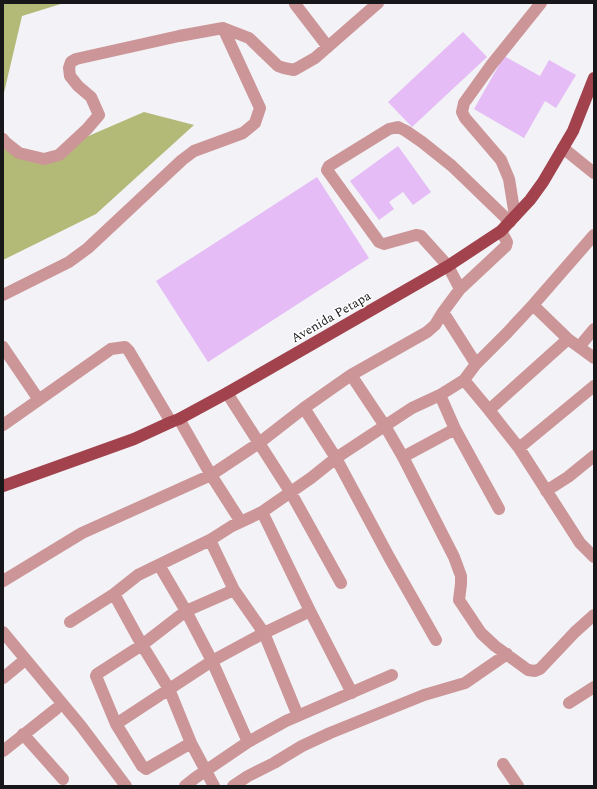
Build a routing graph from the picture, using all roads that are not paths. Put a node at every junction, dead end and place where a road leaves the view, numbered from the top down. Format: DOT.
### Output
graph roads {
  1 [pos="378,3"];
  2 [pos="541,3"];
  3 [pos="295,4"];
  4 [pos="223,28"];
  5 [pos="328,47"];
  6 [pos="594,78"];
  7 [pos="3,139"];
  8 [pos="563,148"];
  9 [pos="594,173"];
  10 [pos="513,219"];
  11 [pos="500,231"];
  12 [pos="592,243"];
  13 [pos="448,266"];
  14 [pos="460,289"];
  15 [pos="3,295"];
  16 [pos="533,304"];
  17 [pos="443,312"];
  18 [pos="594,329"];
  19 [pos="568,339"];
  20 [pos="3,347"];
  21 [pos="578,347"];
  22 [pos="594,358"];
  23 [pos="476,364"];
  24 [pos="351,375"];
  25 [pos="464,380"];
  26 [pos="594,386"];
  27 [pos="228,393"];
  28 [pos="440,396"];
  29 [pos="40,400"];
  30 [pos="304,408"];
  31 [pos="489,410"];
  32 [pos="175,420"];
  33 [pos="3,425"];
  34 [pos="385,426"];
  35 [pos="455,429"];
  36 [pos="259,443"];
  37 [pos="518,448"];
  38 [pos="594,456"];
  39 [pos="402,457"];
  40 [pos="336,458"];
  41 [pos="211,475"];
  42 [pos="3,486"];
  43 [pos="546,491"];
  44 [pos="290,492"];
  45 [pos="499,510"];
  46 [pos="262,512"];
  47 [pos="241,522"];
  48 [pos="210,540"];
  49 [pos="594,557"];
  50 [pos="159,565"];
  51 [pos="3,581"];
  52 [pos="341,583"];
  53 [pos="234,590"];
  54 [pos="114,594"];
  55 [pos="186,611"];
  56 [pos="310,611"];
  57 [pos="594,615"];
  58 [pos="70,622"];
  59 [pos="3,632"];
  60 [pos="264,633"];
  61 [pos="436,640"];
  62 [pos="142,645"];
  63 [pos="507,654"];
  64 [pos="212,661"];
  65 [pos="20,664"];
  66 [pos="392,675"];
  67 [pos="3,678"];
  68 [pos="594,687"];
  69 [pos="169,689"];
  70 [pos="352,692"];
  71 [pos="569,703"];
  72 [pos="56,709"];
  73 [pos="298,716"];
  74 [pos="116,724"];
  75 [pos="24,734"];
  76 [pos="191,742"];
  77 [pos="248,742"];
  78 [pos="3,751"];
  79 [pos="503,764"];
  80 [pos="206,771"];
  81 [pos="62,779"];
  82 [pos="126,786"];
  83 [pos="185,786"];
  84 [pos="214,786"];
  85 [pos="233,786"];
  86 [pos="518,786"];
  1 -- 5 [label="street"];
  2 -- 10 [label="street"];
  3 -- 5 [label="street"];
  4 -- 5 [label="street"];
  4 -- 7 [label="street"];
  4 -- 15 [label="street"];
  6 -- 8 [label="main road, Avenida Petapa"];
  8 -- 9 [label="street"];
  8 -- 10 [label="main road, Avenida Petapa"];
  10 -- 11 [label="main road, Avenida Petapa"];
  10 -- 13 [label="street"];
  11 -- 13 [label="main road, Avenida Petapa"];
  11 -- 14 [label="street"];
  12 -- 16 [label="street"];
  13 -- 14 [label="street"];
  13 -- 27 [label="main road, Avenida Petapa"];
  14 -- 17 [label="street"];
  16 -- 19 [label="street"];
  16 -- 23 [label="street"];
  17 -- 23 [label="street"];
  17 -- 24 [label="street"];
  18 -- 21 [label="street"];
  19 -- 21 [label="street"];
  19 -- 31 [label="street"];
  20 -- 29 [label="street"];
  21 -- 22 [label="street"];
  23 -- 25 [label="street"];
  24 -- 30 [label="street"];
  24 -- 34 [label="street"];
  25 -- 28 [label="street"];
  25 -- 31 [label="street"];
  26 -- 37 [label="street"];
  27 -- 32 [label="main road, Avenida Petapa"];
  27 -- 36 [label="street"];
  28 -- 34 [label="street"];
  28 -- 35 [label="street"];
  29 -- 32 [label="street"];
  29 -- 33 [label="street"];
  30 -- 36 [label="street"];
  30 -- 40 [label="street"];
  31 -- 37 [label="street"];
  32 -- 41 [label="street"];
  32 -- 42 [label="main road, Avenida Petapa"];
  34 -- 39 [label="street"];
  34 -- 40 [label="street"];
  35 -- 39 [label="street"];
  35 -- 45 [label="street"];
  36 -- 41 [label="street"];
  36 -- 44 [label="street"];
  37 -- 43 [label="street"];
  38 -- 43 [label="street"];
  39 -- 63 [label="street"];
  40 -- 44 [label="street"];
  40 -- 61 [label="street"];
  41 -- 47 [label="street"];
  41 -- 51 [label="street"];
  43 -- 49 [label="street"];
  44 -- 46 [label="street"];
  44 -- 52 [label="street"];
  46 -- 47 [label="street"];
  46 -- 56 [label="street"];
  47 -- 48 [label="street"];
  48 -- 50 [label="street"];
  48 -- 53 [label="street"];
  50 -- 54 [label="street"];
  50 -- 55 [label="street"];
  53 -- 55 [label="street"];
  53 -- 60 [label="street"];
  54 -- 58 [label="street"];
  54 -- 62 [label="street"];
  55 -- 62 [label="street"];
  55 -- 64 [label="street"];
  56 -- 60 [label="street"];
  56 -- 70 [label="street"];
  57 -- 63 [label="street"];
  59 -- 82 [label="street"];
  60 -- 64 [label="street"];
  60 -- 73 [label="street"];
  62 -- 69 [label="street"];
  62 -- 74 [label="street"];
  63 -- 85 [label="street"];
  64 -- 69 [label="street"];
  64 -- 77 [label="street"];
  65 -- 67 [label="street"];
  66 -- 70 [label="street"];
  68 -- 71 [label="street"];
  69 -- 74 [label="street"];
  69 -- 76 [label="street"];
  70 -- 73 [label="street"];
  72 -- 75 [label="street"];
  73 -- 77 [label="street"];
  74 -- 76 [label="street"];
  75 -- 78 [label="street"];
  75 -- 81 [label="street"];
  76 -- 80 [label="street"];
  77 -- 80 [label="street"];
  79 -- 86 [label="street"];
  80 -- 83 [label="street"];
  80 -- 84 [label="street"];
}
